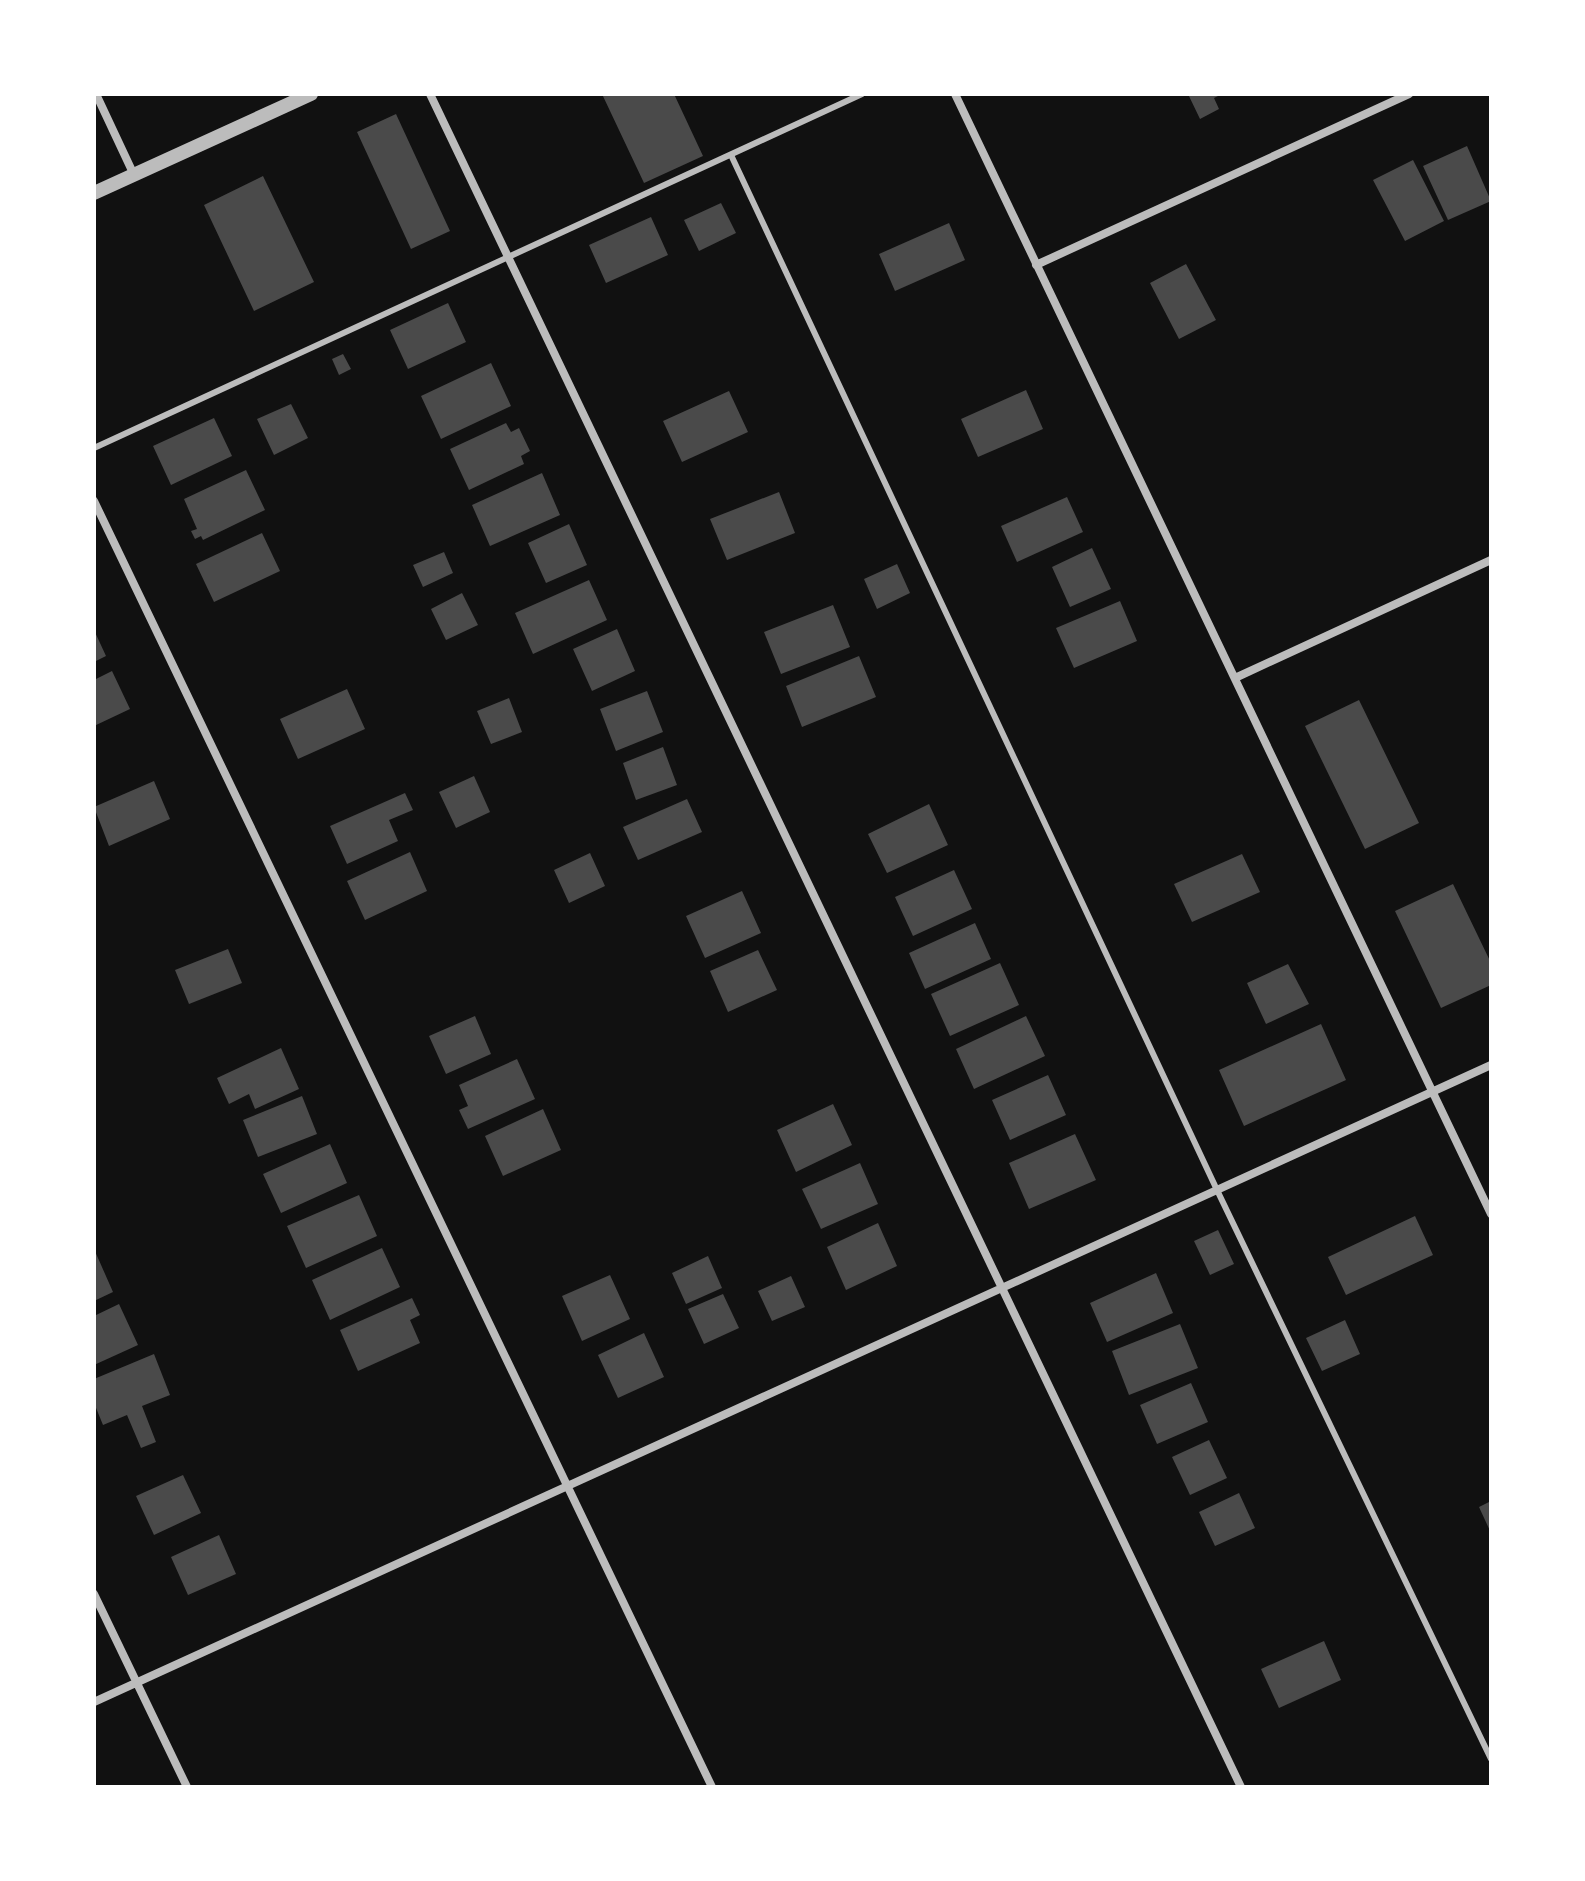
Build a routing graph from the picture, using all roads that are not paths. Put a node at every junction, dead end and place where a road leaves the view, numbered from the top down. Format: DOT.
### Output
graph roads {
  1 [pos="96,94"];
  2 [pos="311,94"];
  3 [pos="430,94"];
  4 [pos="862,94"];
  5 [pos="955,94"];
  6 [pos="1409,94"];
  7 [pos="731,155"];
  8 [pos="134,175"];
  9 [pos="94,193"];
  10 [pos="508,258"];
  11 [pos="1036,265"];
  12 [pos="94,448"];
  13 [pos="94,501"];
  14 [pos="1491,560"];
  15 [pos="1235,678"];
  16 [pos="1491,1065"];
  17 [pos="1432,1091"];
  18 [pos="1217,1190"];
  19 [pos="1491,1214"];
  20 [pos="1002,1288"];
  21 [pos="568,1486"];
  22 [pos="94,1594"];
  23 [pos="137,1683"];
  24 [pos="94,1702"];
  25 [pos="1491,1759"];
  26 [pos="187,1787"];
  27 [pos="712,1787"];
  28 [pos="1241,1787"];
  1 -- 8 [label="street"];
  2 -- 8 [label="street"];
  3 -- 10 [label="street"];
  4 -- 7 [label="lane"];
  5 -- 11 [label="street"];
  6 -- 11 [label="street"];
  7 -- 10 [label="lane"];
  7 -- 18 [label="lane"];
  8 -- 9 [label="street"];
  10 -- 12 [label="lane"];
  10 -- 20 [label="street"];
  11 -- 15 [label="street"];
  13 -- 21 [label="street"];
  14 -- 15 [label="street"];
  15 -- 17 [label="street"];
  16 -- 17 [label="street"];
  17 -- 18 [label="street"];
  17 -- 19 [label="street"];
  18 -- 20 [label="street"];
  18 -- 25 [label="lane"];
  20 -- 21 [label="street"];
  20 -- 28 [label="street"];
  21 -- 23 [label="street"];
  21 -- 27 [label="street"];
  22 -- 23 [label="street"];
  23 -- 24 [label="street"];
  23 -- 26 [label="street"];
}
